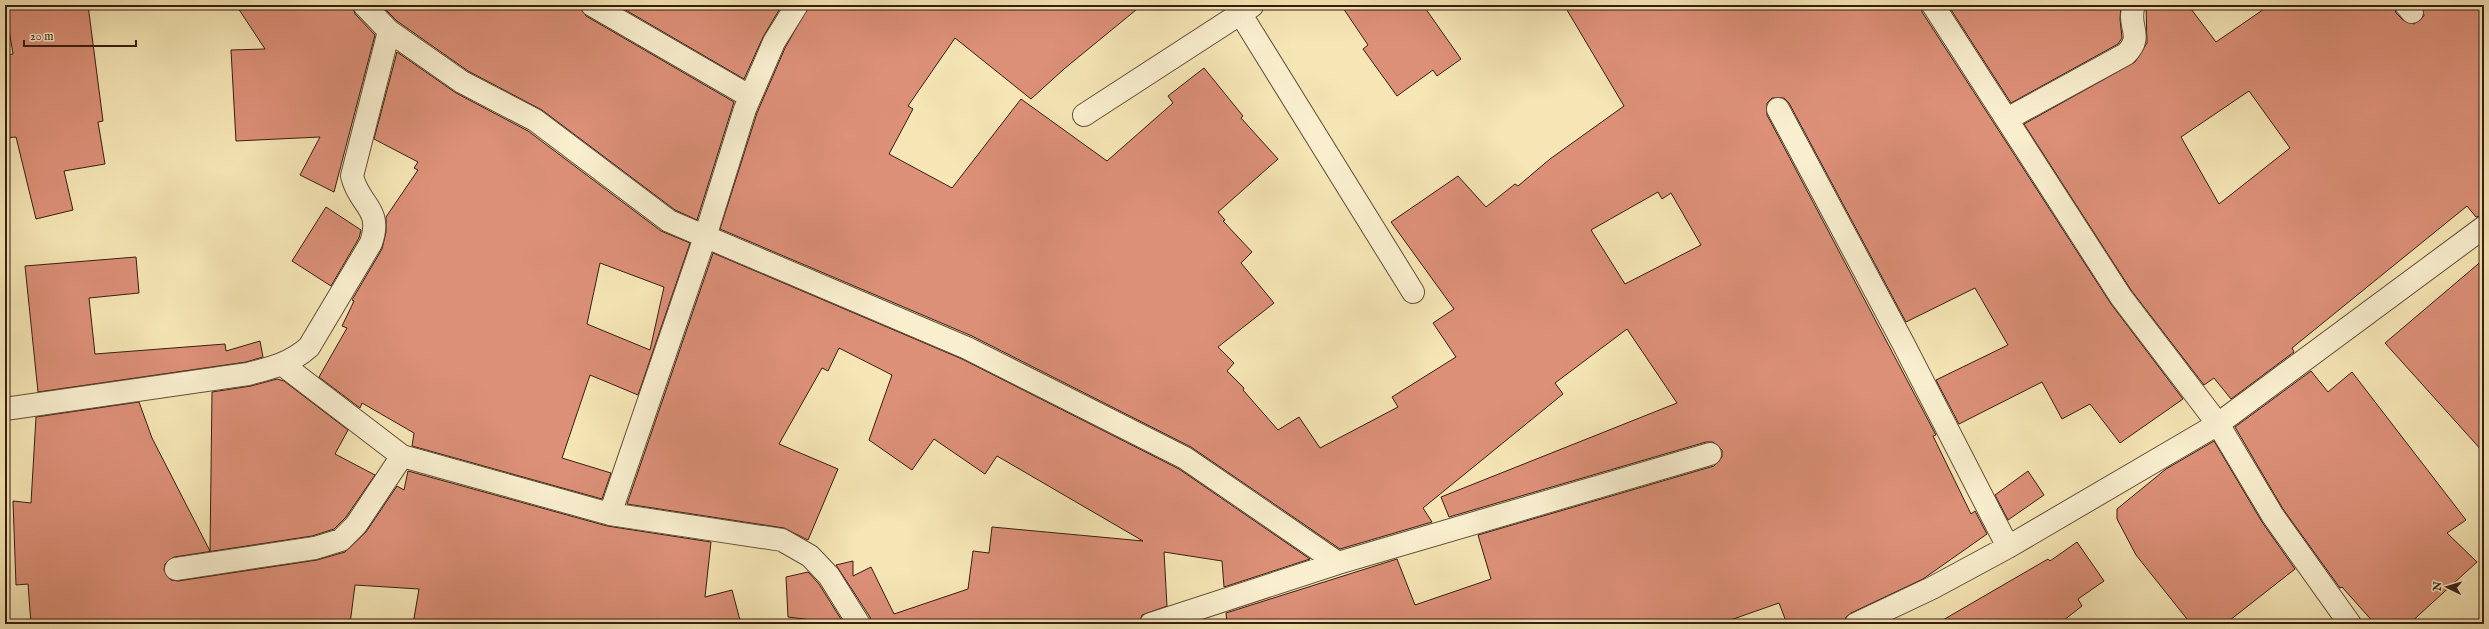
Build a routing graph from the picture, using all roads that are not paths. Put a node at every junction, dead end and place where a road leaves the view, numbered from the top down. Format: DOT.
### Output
graph roads {
  1 [pos="364,5"];
  2 [pos="592,5"];
  3 [pos="797,5"];
  4 [pos="1933,5"];
  5 [pos="2134,5"];
  6 [pos="1247,9"];
  7 [pos="389,31"];
  8 [pos="750,96"];
  9 [pos="1778,109"];
  10 [pos="1084,115"];
  11 [pos="2007,119"];
  12 [pos="2484,227"];
  13 [pos="705,238"];
  14 [pos="1413,292"];
  15 [pos="283,365"];
  16 [pos="5,409"];
  17 [pos="2218,424"];
  18 [pos="1710,454"];
  19 [pos="402,456"];
  20 [pos="610,514"];
  21 [pos="2008,547"];
  22 [pos="1338,563"];
  23 [pos="176,569"];
  24 [pos="859,624"];
  25 [pos="1151,624"];
  26 [pos="1856,624"];
  27 [pos="2350,624"];
  1 -- 7 [label="street"];
  2 -- 8 [label="street"];
  3 -- 8 [label="street"];
  4 -- 11 [label="street"];
  5 -- 11 [label="street"];
  6 -- 10 [label="street"];
  6 -- 14 [label="street"];
  7 -- 13 [label="street"];
  7 -- 15 [label="street"];
  8 -- 13 [label="street"];
  9 -- 21 [label="street"];
  11 -- 17 [label="street"];
  12 -- 17 [label="street"];
  13 -- 20 [label="street"];
  13 -- 22 [label="street"];
  15 -- 16 [label="street"];
  15 -- 19 [label="street"];
  17 -- 21 [label="street"];
  17 -- 27 [label="street"];
  18 -- 22 [label="street"];
  19 -- 20 [label="street"];
  19 -- 23 [label="street"];
  20 -- 24 [label="street"];
  21 -- 26 [label="street"];
  22 -- 25 [label="street"];
}
